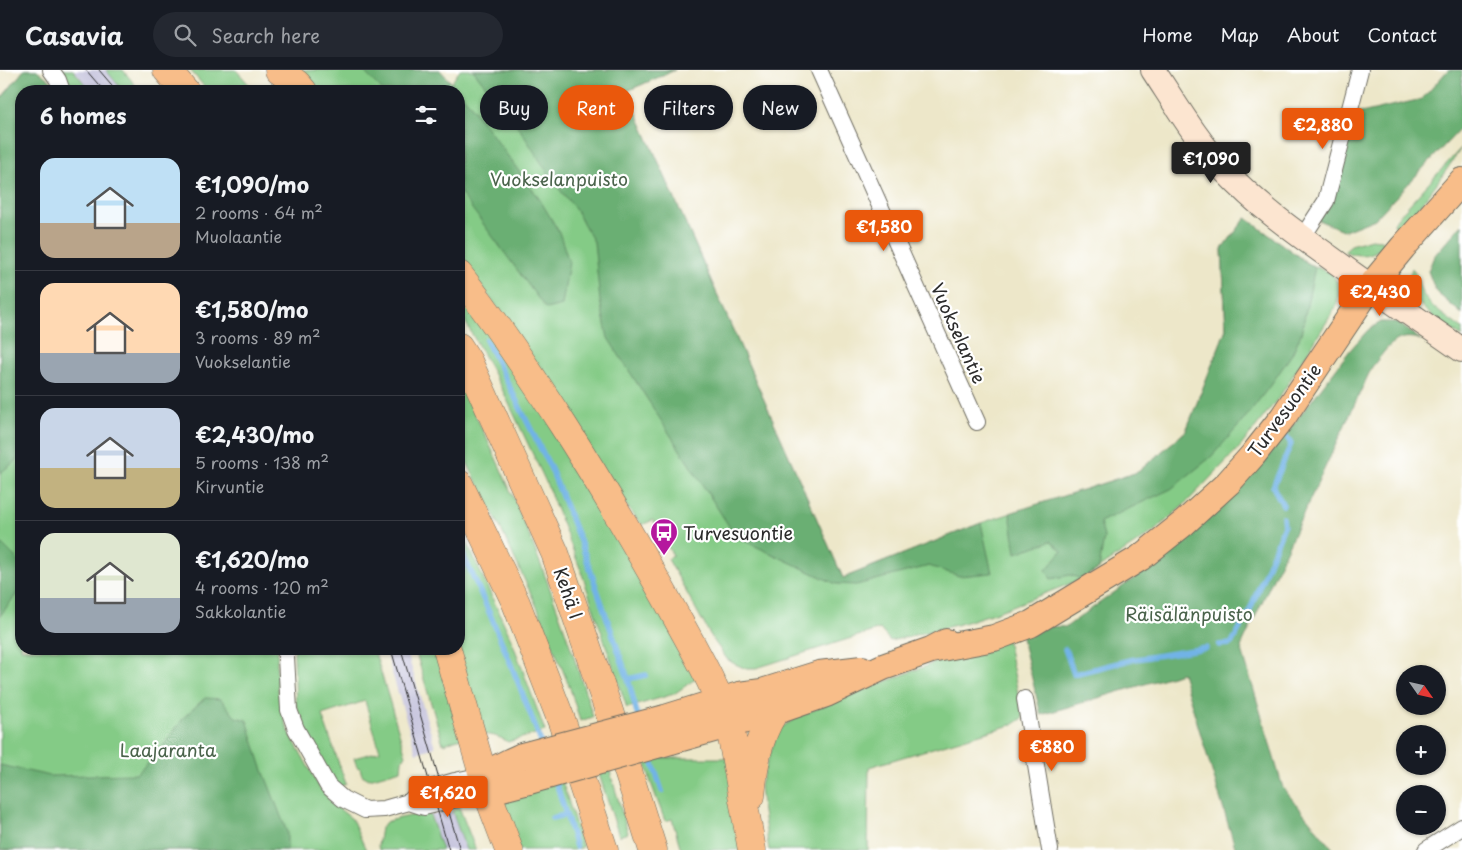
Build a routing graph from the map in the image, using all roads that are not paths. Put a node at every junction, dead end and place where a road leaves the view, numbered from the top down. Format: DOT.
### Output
graph roads {
  1 [pos="51,70"];
  2 [pos="159,70"];
  3 [pos="167,70"];
  4 [pos="258,70"];
  5 [pos="279,70"];
  6 [pos="819,70"];
  7 [pos="1153,70"];
  8 [pos="1360,70"];
  9 [pos="60,85"];
  10 [pos="168,85"];
  11 [pos="180,85"];
  12 [pos="272,85"];
  13 [pos="298,85"];
  14 [pos="1462,181"];
  15 [pos="1302,238"];
  16 [pos="465,283"];
  17 [pos="1370,287"];
  18 [pos="1462,350"];
  19 [pos="465,356"];
  20 [pos="977,422"];
  21 [pos="465,497"];
  22 [pos="286,655"];
  23 [pos="449,655"];
  24 [pos="883,667"];
  25 [pos="1025,699"];
  26 [pos="774,712"];
  27 [pos="724,713"];
  28 [pos="668,729"];
  29 [pos="485,784"];
  30 [pos="1462,827"];
  31 [pos="750,840"];
  32 [pos="509,850"];
  33 [pos="604,850"];
  34 [pos="653,850"];
  35 [pos="1050,850"];
  36 [pos="1426,850"];
  1 -- 9 [label="street"];
  2 -- 10 [label="highway"];
  3 -- 11 [label="highway"];
  4 -- 12 [label="highway"];
  5 -- 13 [label="highway"];
  6 -- 20 [label="street, Vuokselantie"];
  7 -- 15 [label="street"];
  8 -- 15 [label="street"];
  14 -- 17 [label="main road, Turvesuontie"];
  15 -- 17 [label="street"];
  16 -- 27 [label="highway"];
  17 -- 18 [label="street"];
  17 -- 24 [label="main road, Turvesuontie"];
  19 -- 34 [label="highway, Kehä I"];
  21 -- 33 [label="highway"];
  22 -- 29 [label="street"];
  23 -- 29 [label="highway"];
  24 -- 26 [label="main road, Turvesuontie"];
  24 -- 27 [label="main road, Turvesuontie"];
  25 -- 35 [label="street"];
  26 -- 27 [label="main road, Turvesuontie"];
  26 -- 31 [label="highway"];
  27 -- 28 [label="main road, Turvesuontie"];
  27 -- 31 [label="highway"];
  28 -- 29 [label="main road, Turvesuontie, bridge"];
  28 -- 29 [label="main road, Turvesuontie, bridge"];
  29 -- 32 [label="highway"];
  30 -- 36 [label="street"];
}
